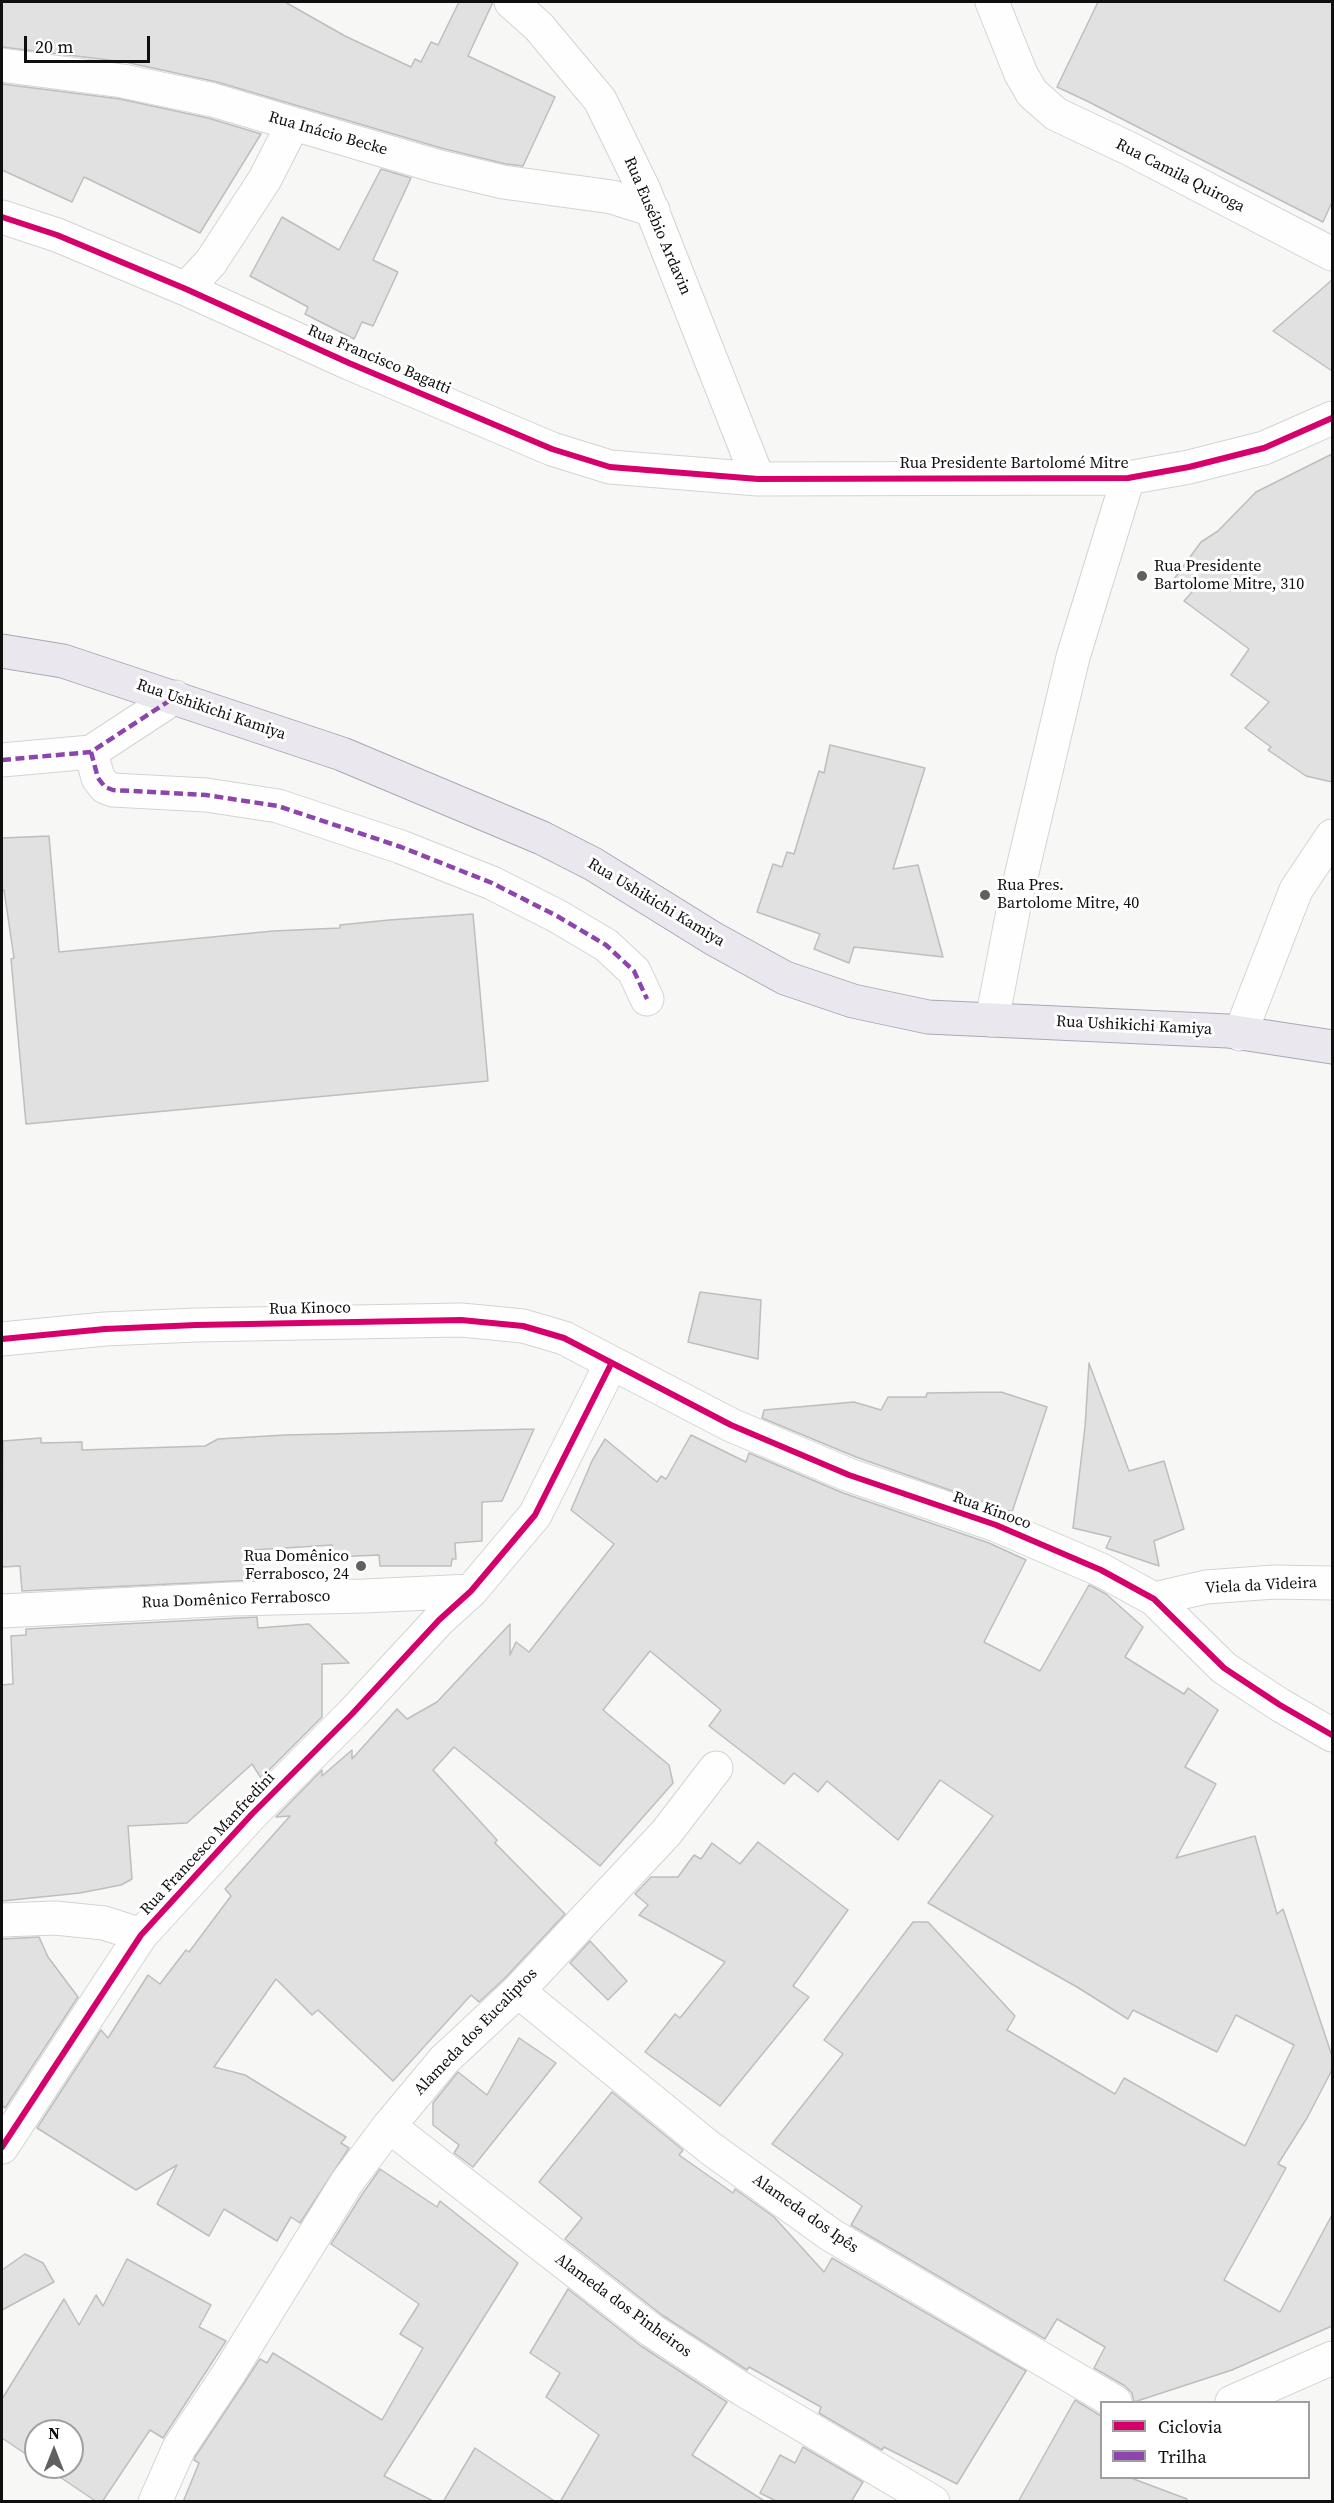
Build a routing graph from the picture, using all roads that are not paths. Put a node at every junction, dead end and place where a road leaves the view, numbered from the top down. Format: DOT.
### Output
graph roads {
  1 [pos="511,2"];
  2 [pos="992,2"];
  3 [pos="2,65"];
  4 [pos="293,124"];
  5 [pos="653,210"];
  6 [pos="2,217"];
  7 [pos="1332,254"];
  8 [pos="186,289"];
  9 [pos="1332,418"];
  10 [pos="758,478"];
  11 [pos="1128,478"];
  12 [pos="2,651"];
  13 [pos="175,697"];
  14 [pos="91,752"];
  15 [pos="2,759"];
  16 [pos="1332,837"];
  17 [pos="647,999"];
  18 [pos="992,1020"];
  19 [pos="1240,1034"];
  20 [pos="1332,1047"];
  21 [pos="2,1339"];
  22 [pos="611,1364"];
  23 [pos="1332,1583"];
  24 [pos="471,1591"];
  25 [pos="1154,1599"];
  26 [pos="2,1611"];
  27 [pos="1332,1736"];
  28 [pos="716,1768"];
  29 [pos="2,1920"];
  30 [pos="141,1935"];
  31 [pos="518,1991"];
  32 [pos="389,2126"];
  33 [pos="2,2147"];
  34 [pos="1332,2358"];
  35 [pos="1112,2401"];
  36 [pos="1236,2401"];
  37 [pos="154,2502"];
  38 [pos="933,2502"];
  1 -- 5 [label="street, Rua Eusébio Ardavin"];
  2 -- 7 [label="street, Rua Camila Quiroga"];
  3 -- 4 [label="street, Rua Inácio Becke"];
  4 -- 5 [label="street, Rua Inácio Becke"];
  4 -- 8 [label="street"];
  5 -- 10 [label="street, Rua Eusébio Ardavin"];
  6 -- 8 [label="street, Rua Francisco Bagatti"];
  8 -- 10 [label="street, Rua Francisco Bagatti"];
  9 -- 11 [label="street, Rua Presidente Bartolomé Mitre"];
  10 -- 11 [label="street, Rua Presidente Bartolomé Mitre"];
  11 -- 18 [label="street, Rua Presidente Bartolomé Mitre"];
  12 -- 13 [label="main road, Rua Ushikichi Kamiya"];
  13 -- 14 [label="street"];
  13 -- 18 [label="main road, Rua Ushikichi Kamiya"];
  14 -- 15 [label="street"];
  14 -- 17 [label="street"];
  16 -- 19 [label="street"];
  18 -- 19 [label="main road, Rua Ushikichi Kamiya"];
  19 -- 20 [label="main road, Rua Ushikichi Kamiya"];
  21 -- 22 [label="street, Rua Kinoco"];
  22 -- 24 [label="street"];
  22 -- 25 [label="street, Rua Kinoco"];
  23 -- 25 [label="street, Viela da Videira"];
  24 -- 26 [label="street, Rua Domênico Ferrabosco"];
  24 -- 30 [label="street, Rua Francesco Manfredini"];
  25 -- 27 [label="street, Rua Kinoco"];
  28 -- 31 [label="street, Alameda dos Eucaliptos"];
  29 -- 30 [label="street"];
  30 -- 33 [label="street, Rua Francesco Manfredini"];
  31 -- 32 [label="street, Alameda dos Eucaliptos"];
  31 -- 35 [label="street, Alameda dos Ipês"];
  32 -- 37 [label="street, Alameda dos Eucaliptos"];
  32 -- 38 [label="street, Alameda dos Pinheiros"];
  34 -- 36 [label="street"];
}
